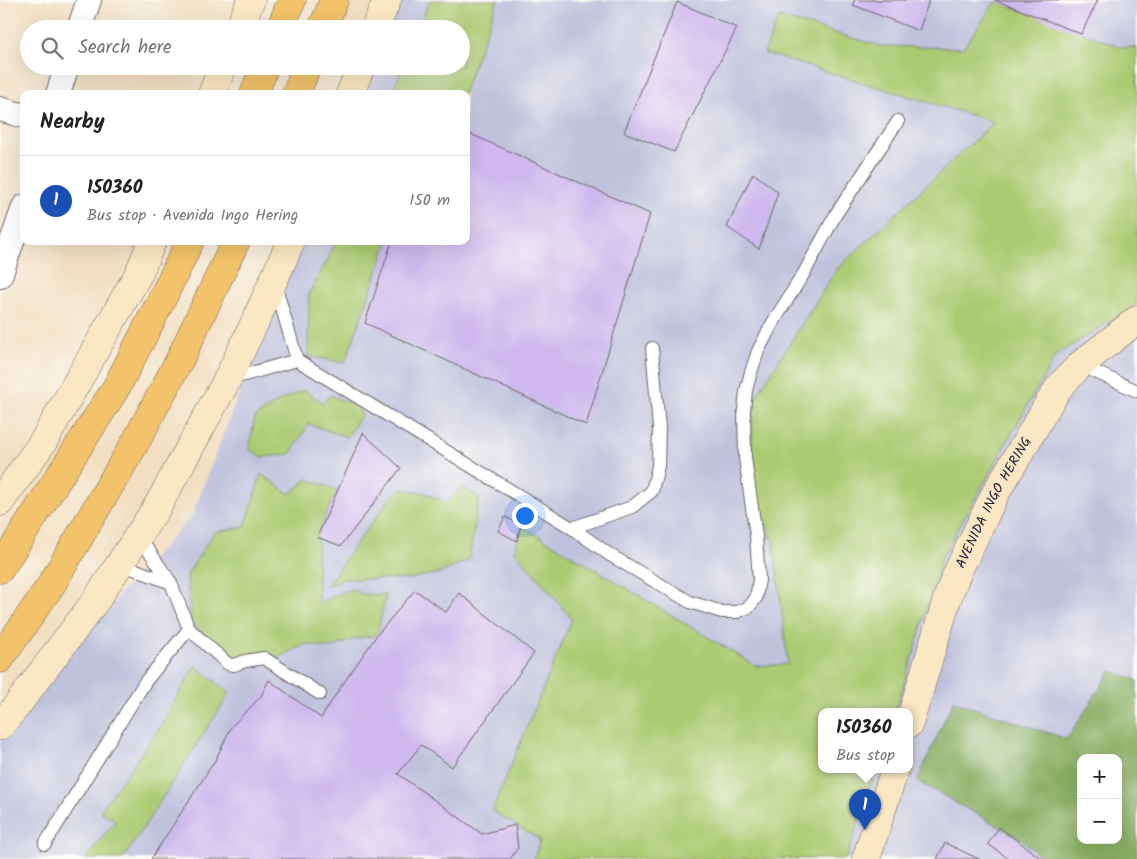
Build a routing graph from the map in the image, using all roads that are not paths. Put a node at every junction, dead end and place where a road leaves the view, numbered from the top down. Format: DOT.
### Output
graph roads {
  1 [pos="89,0"];
  2 [pos="251,0"];
  3 [pos="292,0"];
  4 [pos="334,0"];
  5 [pos="386,0"];
  6 [pos="83,20"];
  7 [pos="243,20"];
  8 [pos="284,20"];
  9 [pos="326,20"];
  10 [pos="378,20"];
  11 [pos="64,75"];
  12 [pos="219,75"];
  13 [pos="261,75"];
  14 [pos="303,75"];
  15 [pos="357,75"];
  16 [pos="59,90"];
  17 [pos="214,90"];
  18 [pos="256,90"];
  19 [pos="298,90"];
  20 [pos="352,90"];
  21 [pos="0,109"];
  22 [pos="20,115"];
  23 [pos="898,121"];
  24 [pos="20,218"];
  25 [pos="150,245"];
  26 [pos="188,245"];
  27 [pos="234,245"];
  28 [pos="289,245"];
  29 [pos="0,276"];
  30 [pos="274,280"];
  31 [pos="1137,320"];
  32 [pos="652,348"];
  33 [pos="297,360"];
  34 [pos="1080,364"];
  35 [pos="226,380"];
  36 [pos="1137,391"];
  37 [pos="0,502"];
  38 [pos="572,528"];
  39 [pos="138,535"];
  40 [pos="120,564"];
  41 [pos="0,569"];
  42 [pos="171,583"];
  43 [pos="189,629"];
  44 [pos="0,659"];
  45 [pos="320,694"];
  46 [pos="913,711"];
  47 [pos="0,726"];
  48 [pos="893,773"];
  49 [pos="45,844"];
  50 [pos="866,859"];
  1 -- 6 [label="street"];
  2 -- 7 [label="main road"];
  3 -- 8 [label="highway"];
  4 -- 9 [label="highway"];
  5 -- 10 [label="main road"];
  11 -- 16 [label="street"];
  12 -- 17 [label="main road"];
  13 -- 18 [label="highway"];
  14 -- 19 [label="highway"];
  15 -- 20 [label="main road"];
  21 -- 22 [label="street"];
  23 -- 38 [label="lane"];
  24 -- 29 [label="street"];
  25 -- 37 [label="main road"];
  26 -- 41 [label="highway"];
  27 -- 44 [label="highway"];
  28 -- 30 [label="main road"];
  30 -- 33 [label="lane"];
  30 -- 35 [label="main road"];
  31 -- 34 [label="main road, AVENIDA INGO HERING"];
  32 -- 38 [label="lane"];
  33 -- 35 [label="lane"];
  33 -- 38 [label="lane"];
  34 -- 36 [label="lane"];
  34 -- 46 [label="main road, AVENIDA INGO HERING"];
  35 -- 39 [label="main road"];
  39 -- 40 [label="main road"];
  39 -- 42 [label="lane"];
  40 -- 42 [label="lane"];
  40 -- 47 [label="main road"];
  42 -- 43 [label="lane"];
  43 -- 45 [label="lane"];
  43 -- 49 [label="lane"];
  48 -- 50 [label="main road"];
}
